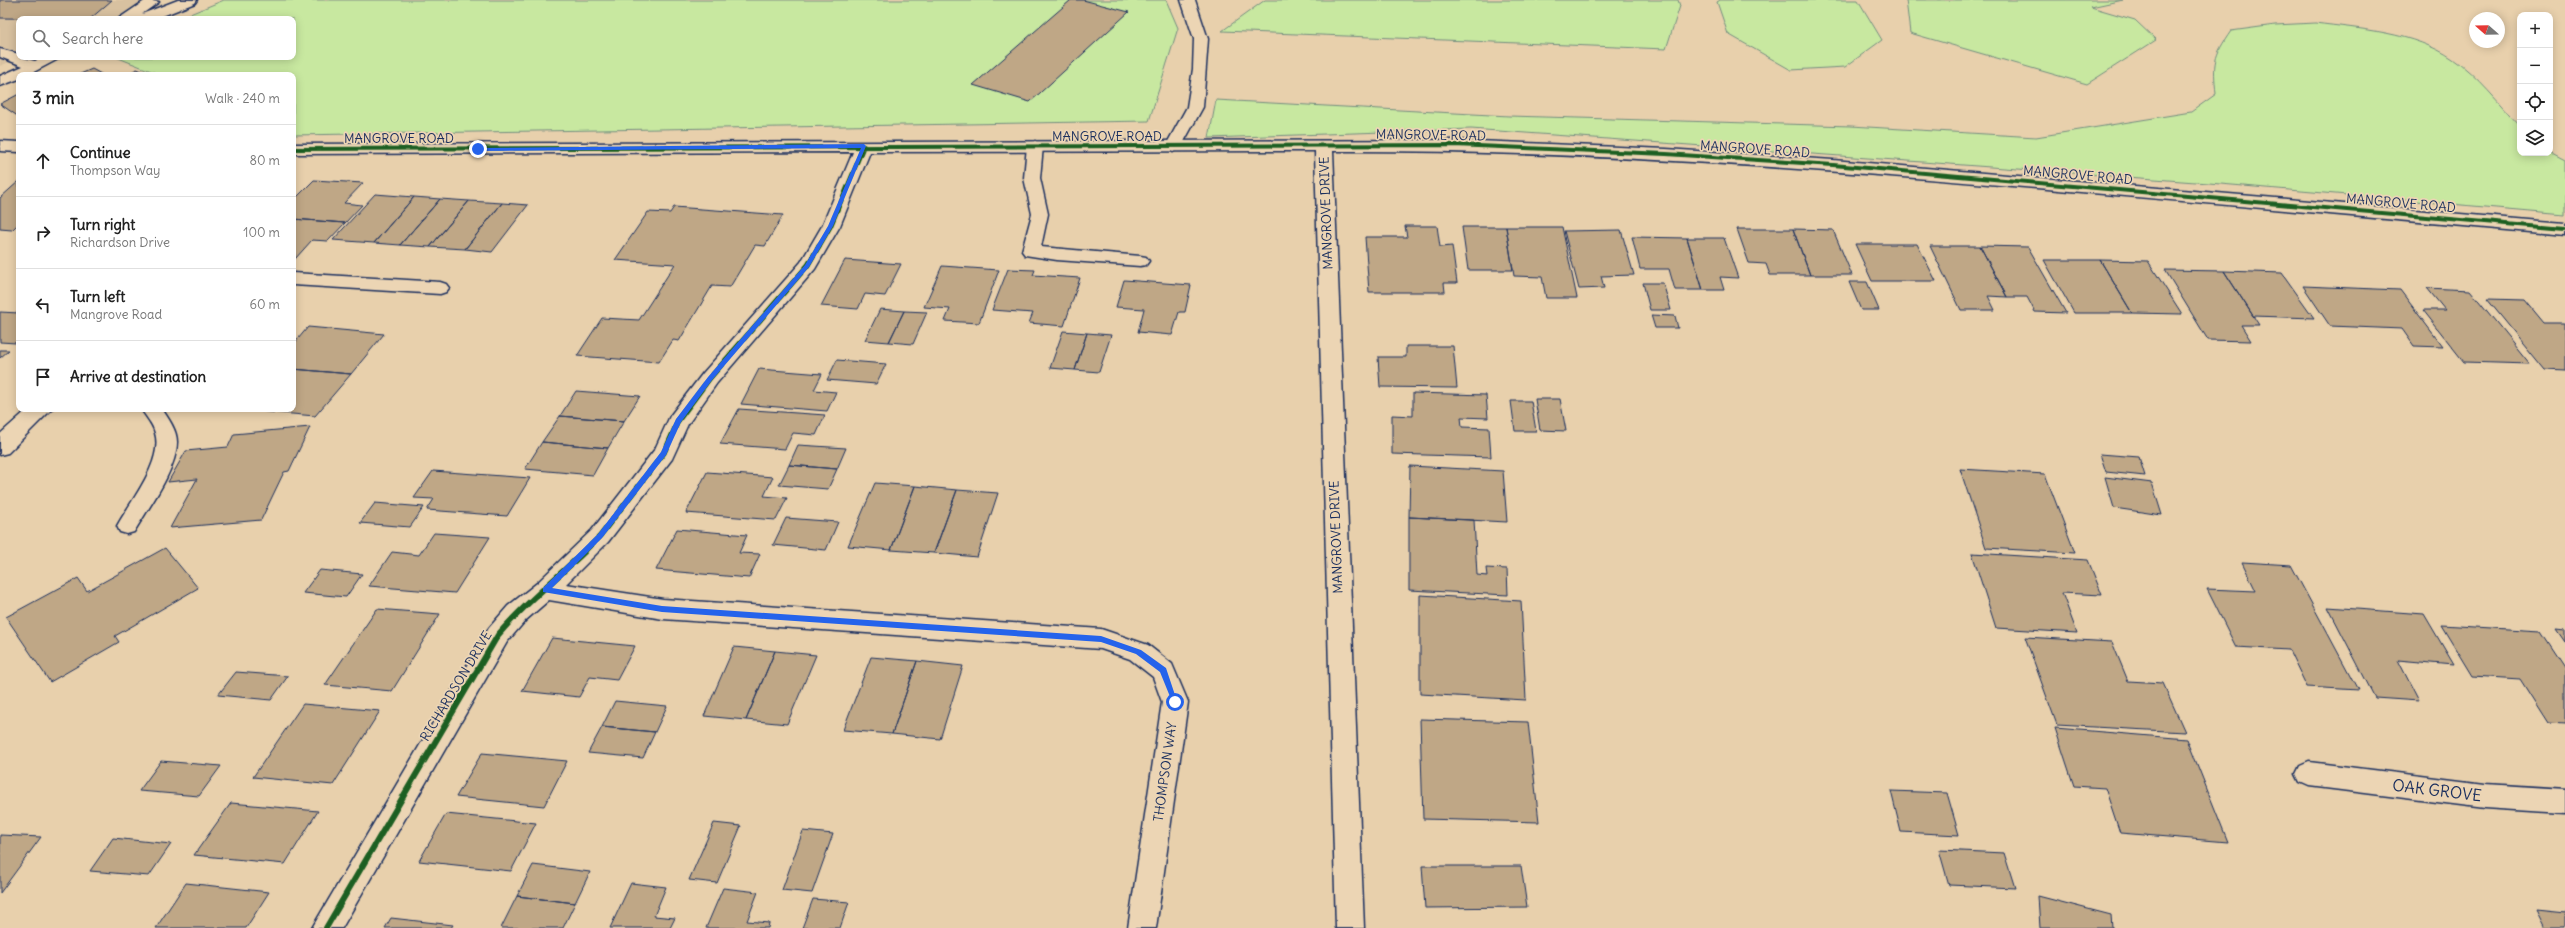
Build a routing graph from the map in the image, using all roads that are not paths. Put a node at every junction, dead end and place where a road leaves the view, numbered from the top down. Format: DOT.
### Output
graph roads {
  1 [pos="155,0"];
  2 [pos="190,0"];
  3 [pos="1188,0"];
  4 [pos="130,16"];
  5 [pos="150,16"];
  6 [pos="0,53"];
  7 [pos="16,58"];
  8 [pos="22,60"];
  9 [pos="48,60"];
  10 [pos="35,66"];
  11 [pos="22,72"];
  12 [pos="16,75"];
  13 [pos="0,82"];
  14 [pos="1324,145"];
  15 [pos="0,146"];
  16 [pos="864,146"];
  17 [pos="1035,146"];
  18 [pos="16,147"];
  19 [pos="1173,147"];
  20 [pos="296,149"];
  21 [pos="2565,229"];
  22 [pos="1140,261"];
  23 [pos="296,279"];
  24 [pos="440,288"];
  25 [pos="38,412"];
  26 [pos="153,412"];
  27 [pos="0,447"];
  28 [pos="127,526"];
  29 [pos="545,590"];
  30 [pos="2309,774"];
  31 [pos="2565,802"];
  32 [pos="326,928"];
  33 [pos="1142,928"];
  34 [pos="1350,928"];
  1 -- 4 [label="lane"];
  2 -- 5 [label="lane"];
  3 -- 19 [label="lane"];
  6 -- 7 [label="lane"];
  8 -- 10 [label="lane"];
  9 -- 10 [label="lane"];
  10 -- 11 [label="lane"];
  12 -- 13 [label="lane"];
  14 -- 19 [label="street, MANGROVE ROAD"];
  14 -- 21 [label="street, MANGROVE ROAD"];
  14 -- 34 [label="street, MANGROVE DRIVE"];
  15 -- 18 [label="street"];
  16 -- 17 [label="street, MANGROVE ROAD"];
  16 -- 20 [label="street, MANGROVE ROAD"];
  16 -- 29 [label="street, RICHARDSON DRIVE"];
  17 -- 19 [label="street, MANGROVE ROAD"];
  17 -- 22 [label="lane"];
  23 -- 24 [label="lane"];
  25 -- 27 [label="street"];
  26 -- 28 [label="lane"];
  29 -- 32 [label="street, RICHARDSON DRIVE"];
  29 -- 33 [label="street, THOMPSON WAY"];
  30 -- 31 [label="street, OAK GROVE"];
}
